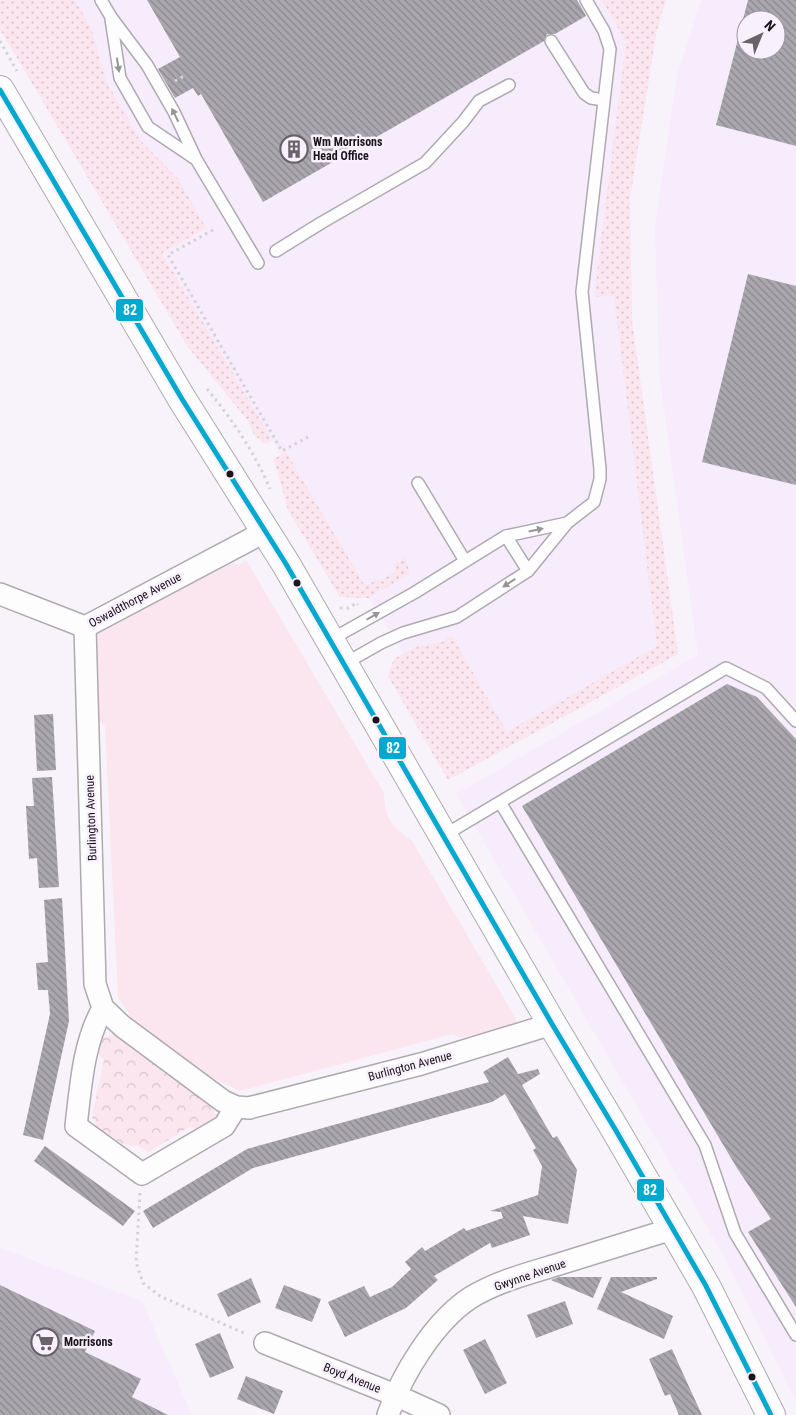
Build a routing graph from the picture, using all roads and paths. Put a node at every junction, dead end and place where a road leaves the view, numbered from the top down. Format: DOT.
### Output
graph roads {
  1 [pos="101,0"];
  2 [pos="586,0"];
  3 [pos="111,17"];
  4 [pos="551,41"];
  5 [pos="509,85"];
  6 [pos="0,90"];
  7 [pos="604,100"];
  8 [pos="196,159"];
  9 [pos="213,230"];
  10 [pos="276,251"];
  11 [pos="258,263"];
  12 [pos="308,437"];
  13 [pos="418,483"];
  14 [pos="567,523"];
  15 [pos="266,531"];
  16 [pos="506,536"];
  17 [pos="465,561"];
  18 [pos="528,571"];
  19 [pos="0,594"];
  20 [pos="86,627"];
  21 [pos="330,640"];
  22 [pos="344,664"];
  23 [pos="796,720"];
  24 [pos="500,802"];
  25 [pos="443,836"];
  26 [pos="103,1008"];
  27 [pos="552,1024"];
  28 [pos="236,1107"];
  29 [pos="142,1174"];
  30 [pos="672,1229"];
  31 [pos="796,1335"];
  32 [pos="265,1342"];
  33 [pos="392,1405"];
  34 [pos="439,1415"];
  35 [pos="771,1415"];
  1 -- 3 [label="lane"];
  2 -- 7 [label="lane"];
  8 -- 3 [label="lane, one-way"];
  3 -- 8 [label="lane, one-way"];
  4 -- 7 [label="lane"];
  5 -- 10 [label="lane"];
  6 -- 15 [label="street"];
  7 -- 14 [label="lane"];
  8 -- 11 [label="lane"];
  9 -- 12 [label="path"];
  13 -- 17 [label="lane"];
  16 -- 14 [label="lane, one-way"];
  14 -- 18 [label="lane"];
  15 -- 20 [label="street, Oswaldthorpe Avenue"];
  15 -- 21 [label="street"];
  16 -- 17 [label="lane"];
  16 -- 18 [label="lane"];
  21 -- 17 [label="lane, one-way"];
  18 -- 22 [label="lane, one-way"];
  19 -- 20 [label="street, Oswaldthorpe Avenue"];
  20 -- 26 [label="street, Burlington Avenue"];
  21 -- 22 [label="street"];
  22 -- 25 [label="street"];
  23 -- 24 [label="lane"];
  24 -- 25 [label="lane"];
  24 -- 31 [label="lane"];
  25 -- 27 [label="street"];
  26 -- 28 [label="street, Burlington Avenue"];
  26 -- 29 [label="street"];
  27 -- 28 [label="street, Burlington Avenue"];
  27 -- 30 [label="street"];
  28 -- 29 [label="street"];
  29 -- 32 [label="path"];
  30 -- 33 [label="street, Gwynne Avenue"];
  30 -- 35 [label="street"];
  32 -- 33 [label="street, Boyd Avenue"];
  33 -- 34 [label="street, Boyd Avenue"];
}
